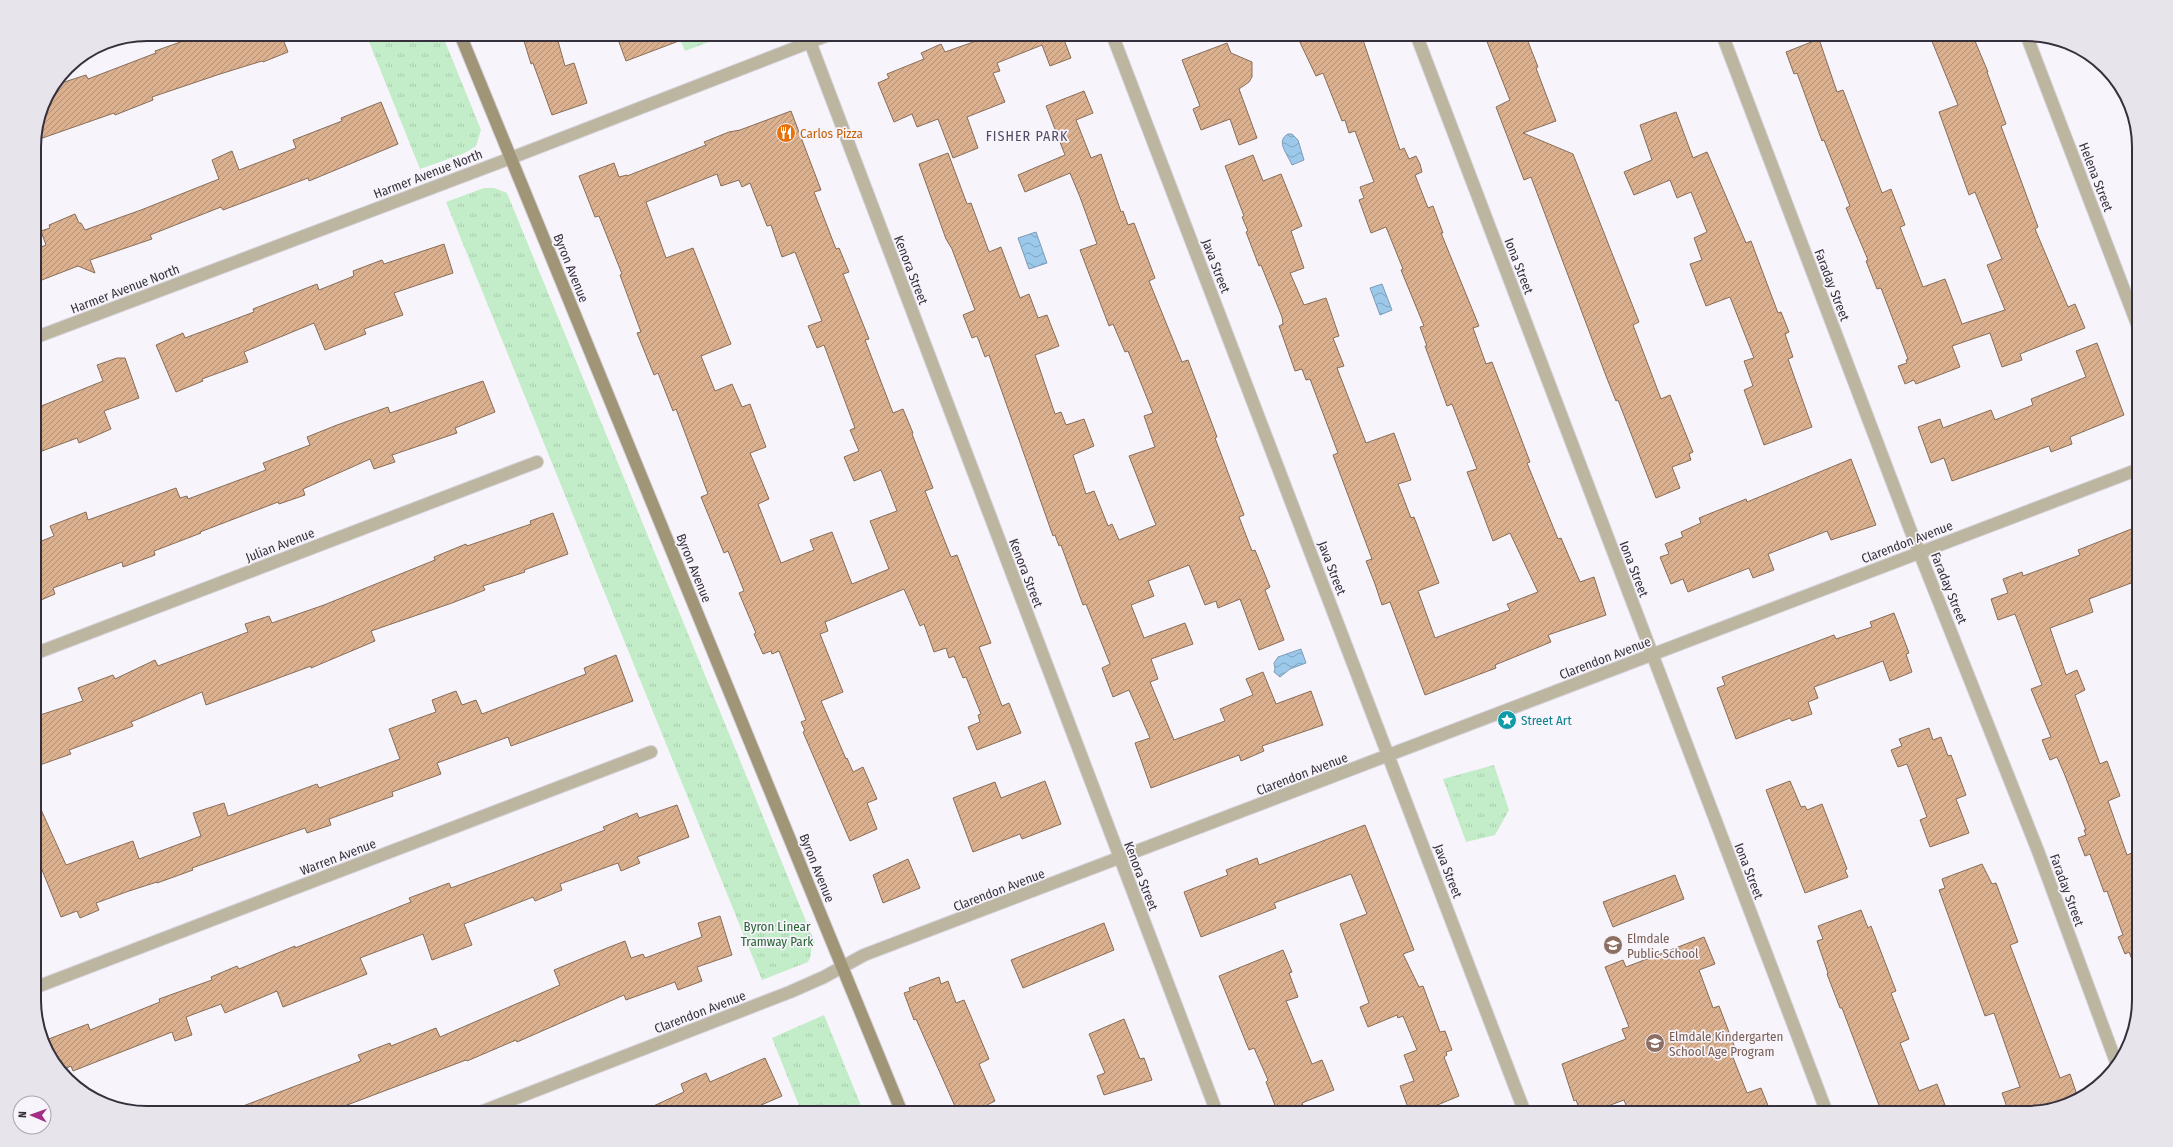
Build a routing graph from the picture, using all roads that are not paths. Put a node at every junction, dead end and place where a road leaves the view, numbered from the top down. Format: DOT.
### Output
graph roads {
  1 [pos="463,41"];
  2 [pos="1115,41"];
  3 [pos="1419,41"];
  4 [pos="1725,41"];
  5 [pos="2029,41"];
  6 [pos="810,42"];
  7 [pos="511,158"];
  8 [pos="2132,311"];
  9 [pos="41,335"];
  10 [pos="537,462"];
  11 [pos="2132,472"];
  12 [pos="1920,552"];
  13 [pos="41,651"];
  14 [pos="1652,655"];
  15 [pos="651,752"];
  16 [pos="1389,756"];
  17 [pos="1120,859"];
  18 [pos="842,967"];
  19 [pos="41,985"];
  20 [pos="2115,1058"];
  21 [pos="496,1106"];
  22 [pos="899,1106"];
  23 [pos="1214,1106"];
  24 [pos="1522,1106"];
  25 [pos="1824,1106"];
  1 -- 7 [label="street, Byron Avenue"];
  2 -- 16 [label="street, Java Street"];
  3 -- 14 [label="street, Iona Street"];
  4 -- 12 [label="street, Faraday Street"];
  5 -- 8 [label="street, Helena Street"];
  6 -- 7 [label="street, Harmer Avenue North"];
  6 -- 17 [label="street, Kenora Street"];
  7 -- 9 [label="street, Harmer Avenue North"];
  7 -- 18 [label="street, Byron Avenue"];
  10 -- 13 [label="street, Julian Avenue"];
  11 -- 12 [label="street, Clarendon Avenue"];
  12 -- 14 [label="street, Clarendon Avenue"];
  12 -- 20 [label="street, Faraday Street"];
  14 -- 16 [label="street, Clarendon Avenue"];
  14 -- 25 [label="street, Iona Street"];
  15 -- 19 [label="street, Warren Avenue"];
  16 -- 17 [label="street, Clarendon Avenue"];
  16 -- 24 [label="street, Java Street"];
  17 -- 18 [label="street, Clarendon Avenue"];
  17 -- 23 [label="street, Kenora Street"];
  18 -- 21 [label="street, Clarendon Avenue"];
  18 -- 22 [label="street, Byron Avenue"];
}
